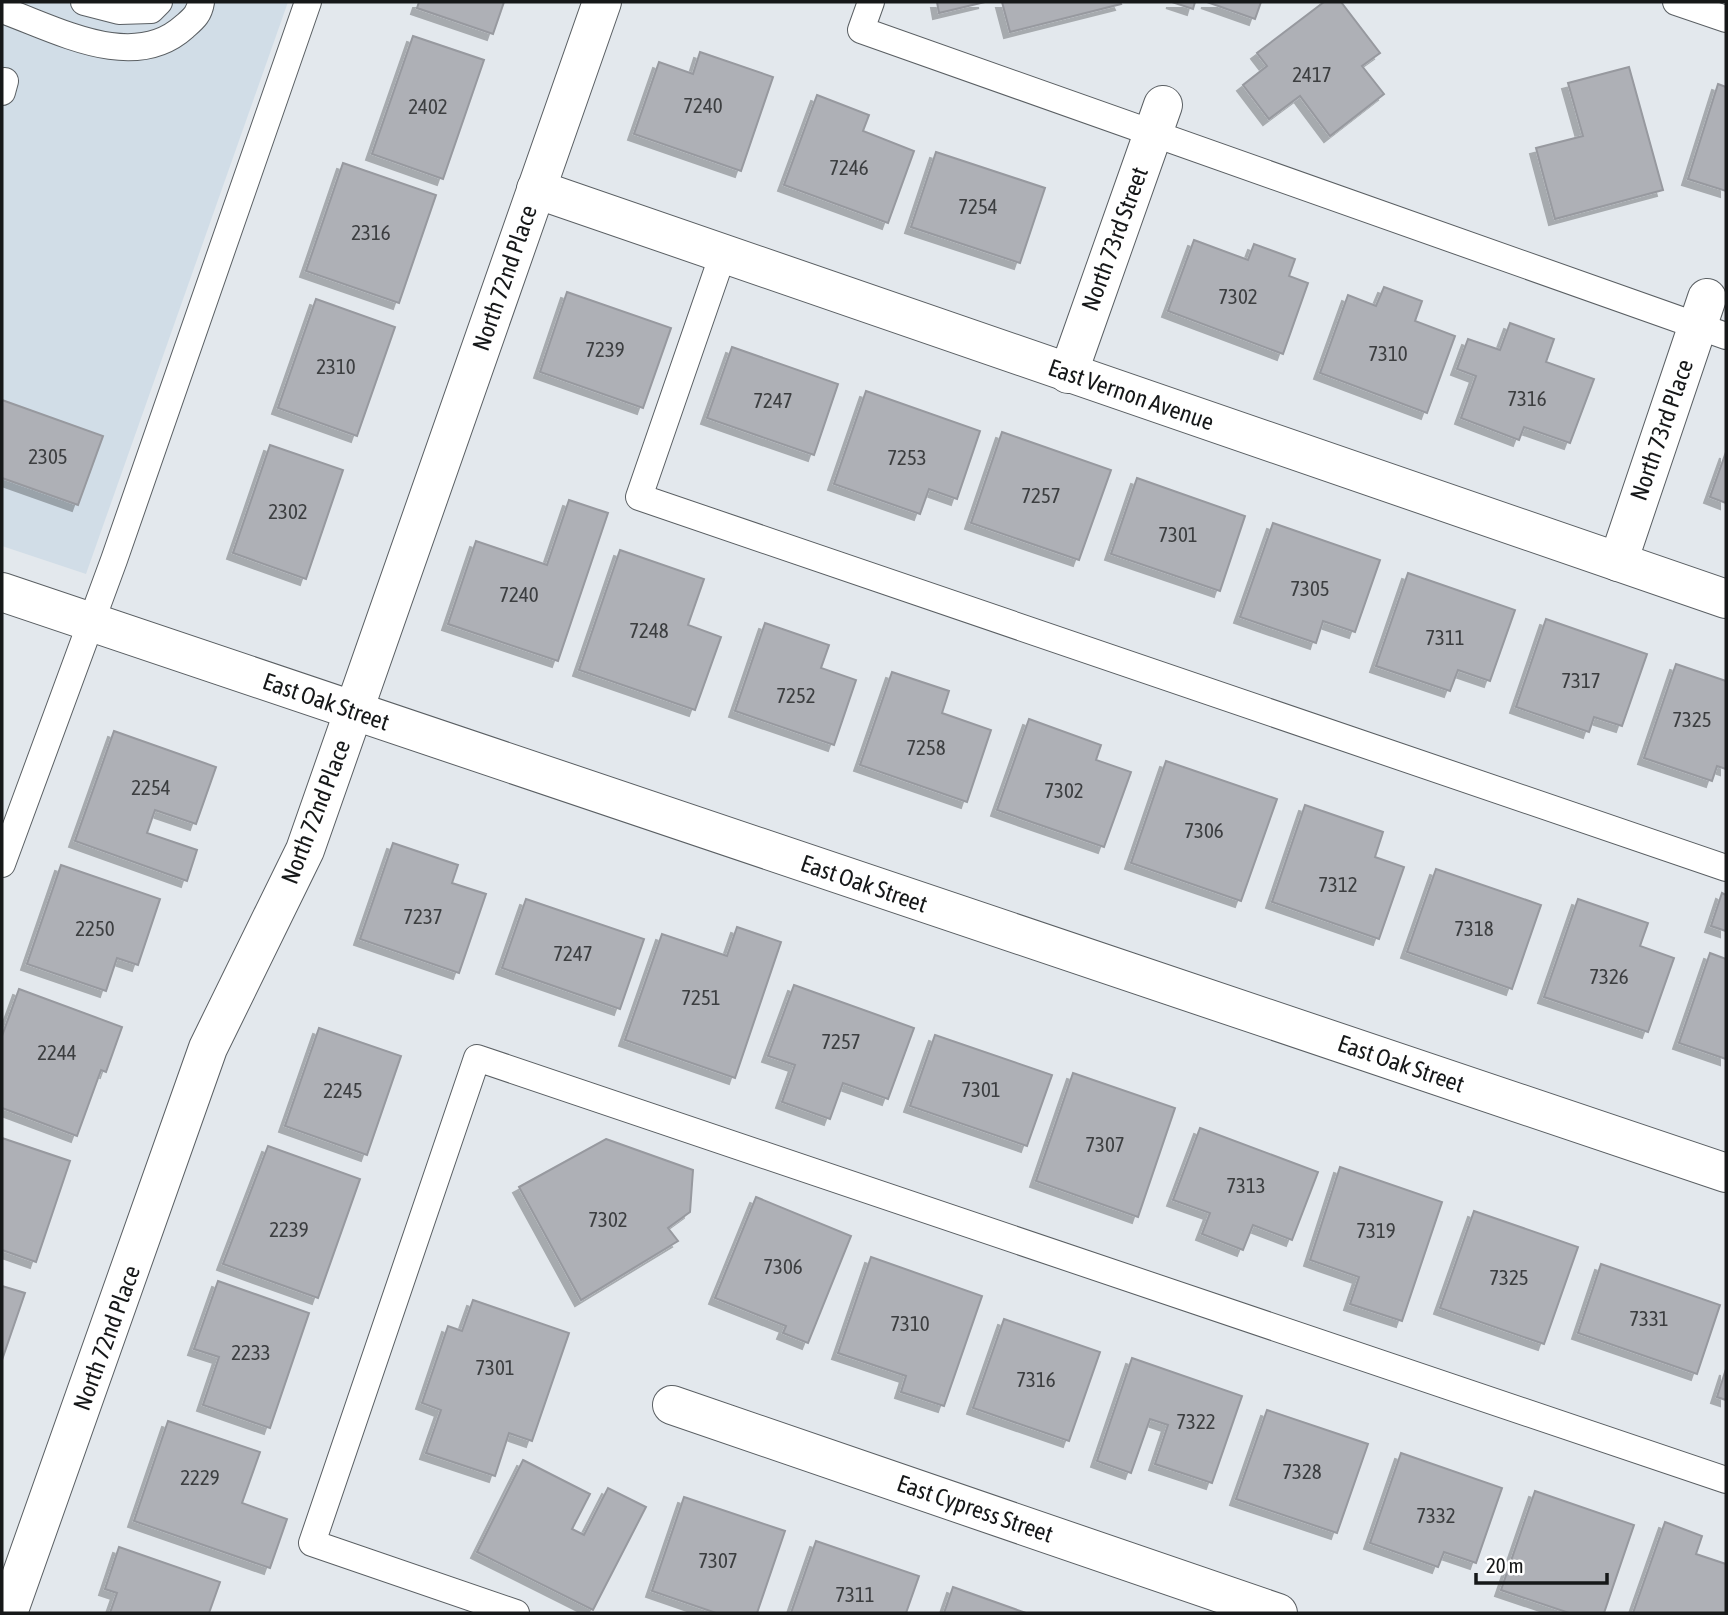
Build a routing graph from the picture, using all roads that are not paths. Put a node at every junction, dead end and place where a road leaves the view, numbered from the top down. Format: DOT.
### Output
graph roads {
  1 [pos="84,2"];
  2 [pos="159,2"];
  3 [pos="201,2"];
  4 [pos="308,2"];
  5 [pos="602,2"];
  6 [pos="871,2"];
  7 [pos="1676,2"];
  8 [pos="2,10"];
  9 [pos="1726,19"];
  10 [pos="1158,119"];
  11 [pos="536,189"];
  12 [pos="723,254"];
  13 [pos="1710,321"];
  14 [pos="1068,374"];
  15 [pos="1618,562"];
  16 [pos="2,592"];
  17 [pos="1726,598"];
  18 [pos="90,621"];
  19 [pos="354,712"];
  20 [pos="2,864"];
  21 [pos="1726,868"];
  22 [pos="1726,1173"];
  23 [pos="672,1405"];
  24 [pos="1726,1480"];
  25 [pos="8,1613"];
  26 [pos="516,1613"];
  27 [pos="1278,1613"];
  1 -- 2 [label="lane"];
  3 -- 8 [label="lane"];
  4 -- 18 [label="lane"];
  5 -- 11 [label="street, North 72nd Place"];
  6 -- 10 [label="lane"];
  7 -- 9 [label="lane"];
  10 -- 13 [label="lane"];
  10 -- 14 [label="street, North 73rd Street"];
  11 -- 12 [label="street, East Vernon Avenue"];
  11 -- 19 [label="street, North 72nd Place"];
  12 -- 14 [label="street, East Vernon Avenue"];
  12 -- 21 [label="lane"];
  13 -- 15 [label="street, North 73rd Place"];
  14 -- 15 [label="street, East Vernon Avenue"];
  15 -- 17 [label="street, East Vernon Avenue"];
  16 -- 18 [label="street, East Oak Street"];
  18 -- 19 [label="street, East Oak Street"];
  18 -- 20 [label="lane"];
  19 -- 22 [label="street, East Oak Street"];
  19 -- 25 [label="street, North 72nd Place"];
  23 -- 27 [label="street, East Cypress Street"];
  24 -- 26 [label="lane"];
}
